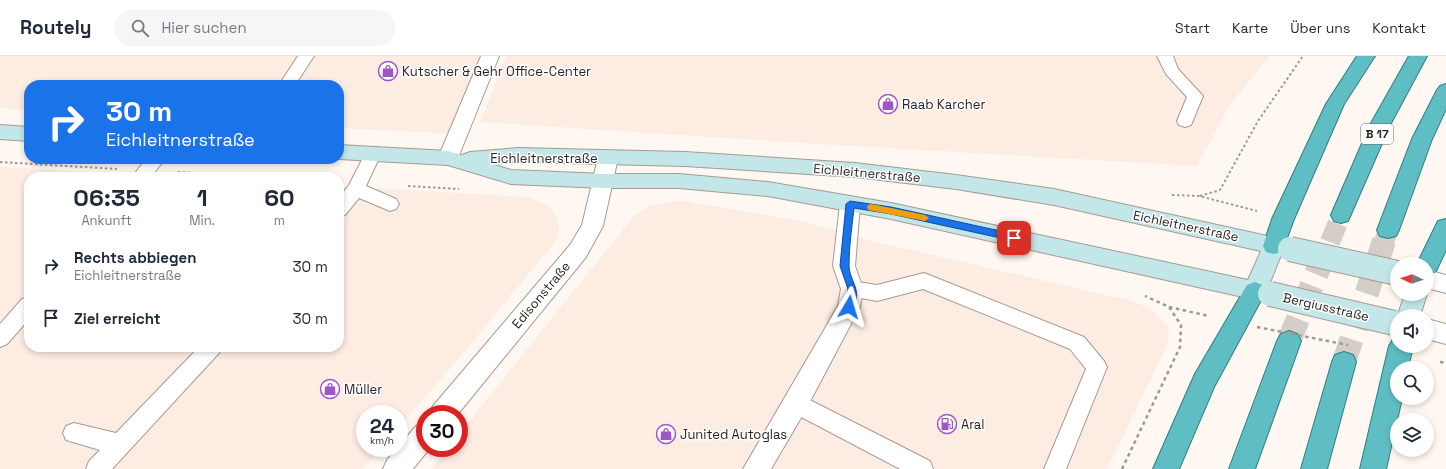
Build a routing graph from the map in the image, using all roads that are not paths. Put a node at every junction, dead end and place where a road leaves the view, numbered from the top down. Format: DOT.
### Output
graph roads {
  1 [pos="306,56"];
  2 [pos="490,56"];
  3 [pos="1165,56"];
  4 [pos="1366,56"];
  5 [pos="1418,56"];
  6 [pos="291,80"];
  7 [pos="1446,90"];
  8 [pos="1184,121"];
  9 [pos="0,132"];
  10 [pos="24,134"];
  11 [pos="344,152"];
  12 [pos="373,154"];
  13 [pos="608,158"];
  14 [pos="451,159"];
  15 [pos="152,164"];
  16 [pos="145,172"];
  17 [pos="604,180"];
  18 [pos="356,189"];
  19 [pos="344,204"];
  20 [pos="390,204"];
  21 [pos="850,204"];
  22 [pos="1341,215"];
  23 [pos="1446,228"];
  24 [pos="1388,230"];
  25 [pos="1282,247"];
  26 [pos="1432,257"];
  27 [pos="1390,271"];
  28 [pos="1434,281"];
  29 [pos="1446,284"];
  30 [pos="852,289"];
  31 [pos="1262,293"];
  32 [pos="24,311"];
  33 [pos="1390,319"];
  34 [pos="1434,331"];
  35 [pos="1446,334"];
  36 [pos="0,338"];
  37 [pos="1289,341"];
  38 [pos="207,352"];
  39 [pos="1399,353"];
  40 [pos="1349,354"];
  41 [pos="796,403"];
  42 [pos="450,405"];
  43 [pos="74,433"];
  44 [pos="120,444"];
  45 [pos="416,445"];
  46 [pos="97,469"];
  47 [pos="396,469"];
  48 [pos="756,469"];
  49 [pos="922,469"];
  50 [pos="1055,469"];
  51 [pos="1166,469"];
  52 [pos="1242,469"];
  53 [pos="1314,469"];
  54 [pos="1373,469"];
  1 -- 6 [label="lane"];
  2 -- 14 [label="street"];
  3 -- 8 [label="lane"];
  4 -- 25 [label="highway"];
  5 -- 22 [label="highway, B 17"];
  7 -- 24 [label="highway"];
  9 -- 10 [label="main road"];
  11 -- 12 [label="main road, Eichleitnerstraße"];
  12 -- 14 [label="main road, Eichleitnerstraße"];
  12 -- 18 [label="lane"];
  13 -- 14 [label="main road, Eichleitnerstraße"];
  13 -- 17 [label="street, Edisonstraße"];
  13 -- 25 [label="main road, Eichleitnerstraße"];
  14 -- 17 [label="main road, Eichleitnerstraße"];
  15 -- 16 [label="lane"];
  17 -- 21 [label="main road, Eichleitnerstraße"];
  17 -- 42 [label="street, Edisonstraße"];
  18 -- 19 [label="lane"];
  18 -- 20 [label="lane"];
  21 -- 30 [label="street"];
  21 -- 31 [label="main road, Eichleitnerstraße"];
  23 -- 26 [label="highway"];
  25 -- 27 [label="main road, bridge"];
  25 -- 31 [label="main road"];
  28 -- 29 [label="street"];
  30 -- 41 [label="street"];
  30 -- 50 [label="lane"];
  31 -- 33 [label="main road, Bergiusstraße, bridge"];
  31 -- 51 [label="highway"];
  32 -- 36 [label="lane"];
  34 -- 35 [label="street"];
  37 -- 52 [label="highway"];
  38 -- 44 [label="lane"];
  39 -- 54 [label="highway"];
  40 -- 53 [label="highway"];
  41 -- 48 [label="street"];
  41 -- 49 [label="lane"];
  43 -- 44 [label="lane"];
  44 -- 46 [label="lane"];
  45 -- 47 [label="street"];
}
